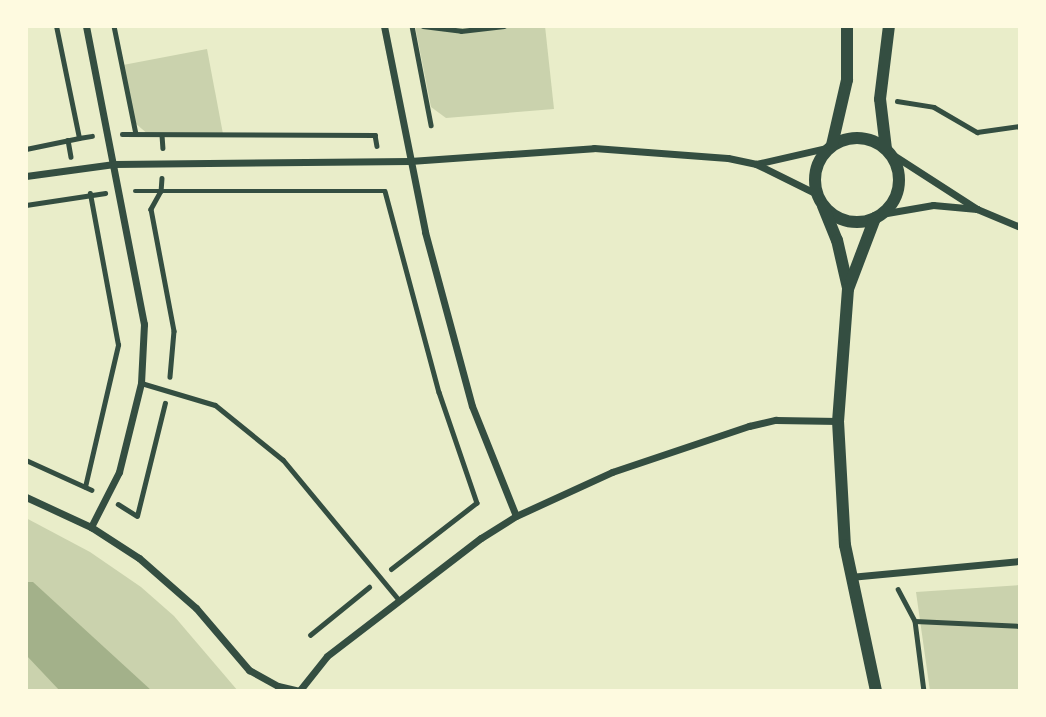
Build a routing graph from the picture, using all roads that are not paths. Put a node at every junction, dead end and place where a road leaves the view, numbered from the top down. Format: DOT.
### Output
graph roads {
  1 [pos="86,26"];
  2 [pos="384,26"];
  3 [pos="847,26"];
  4 [pos="889,26"];
  5 [pos="831,146"];
  6 [pos="887,150"];
  7 [pos="410,161"];
  8 [pos="114,164"];
  9 [pos="756,164"];
  10 [pos="26,176"];
  11 [pos="819,197"];
  12 [pos="977,209"];
  13 [pos="878,216"];
  14 [pos="1020,227"];
  15 [pos="848,289"];
  16 [pos="141,383"];
  17 [pos="838,421"];
  18 [pos="26,497"];
  19 [pos="516,516"];
  20 [pos="91,527"];
  21 [pos="1020,561"];
  22 [pos="850,577"];
  23 [pos="399,600"];
  24 [pos="300,690"];
  25 [pos="876,691"];
  1 -- 8 [label="street"];
  2 -- 7 [label="street"];
  3 -- 5 [label="street"];
  4 -- 6 [label="street"];
  5 -- 6 [label="street"];
  5 -- 9 [label="street"];
  5 -- 11 [label="street"];
  6 -- 12 [label="street"];
  6 -- 13 [label="street"];
  7 -- 8 [label="street"];
  7 -- 9 [label="street"];
  7 -- 19 [label="street"];
  8 -- 10 [label="street"];
  8 -- 16 [label="street"];
  9 -- 11 [label="street"];
  11 -- 13 [label="street"];
  11 -- 15 [label="street"];
  12 -- 13 [label="street"];
  12 -- 14 [label="street"];
  13 -- 15 [label="street"];
  15 -- 17 [label="street"];
  16 -- 20 [label="street"];
  16 -- 23 [label="lane"];
  17 -- 19 [label="street"];
  17 -- 22 [label="street"];
  18 -- 20 [label="street"];
  19 -- 23 [label="street"];
  20 -- 24 [label="street"];
  21 -- 22 [label="street"];
  22 -- 25 [label="street"];
  23 -- 24 [label="street"];
}
